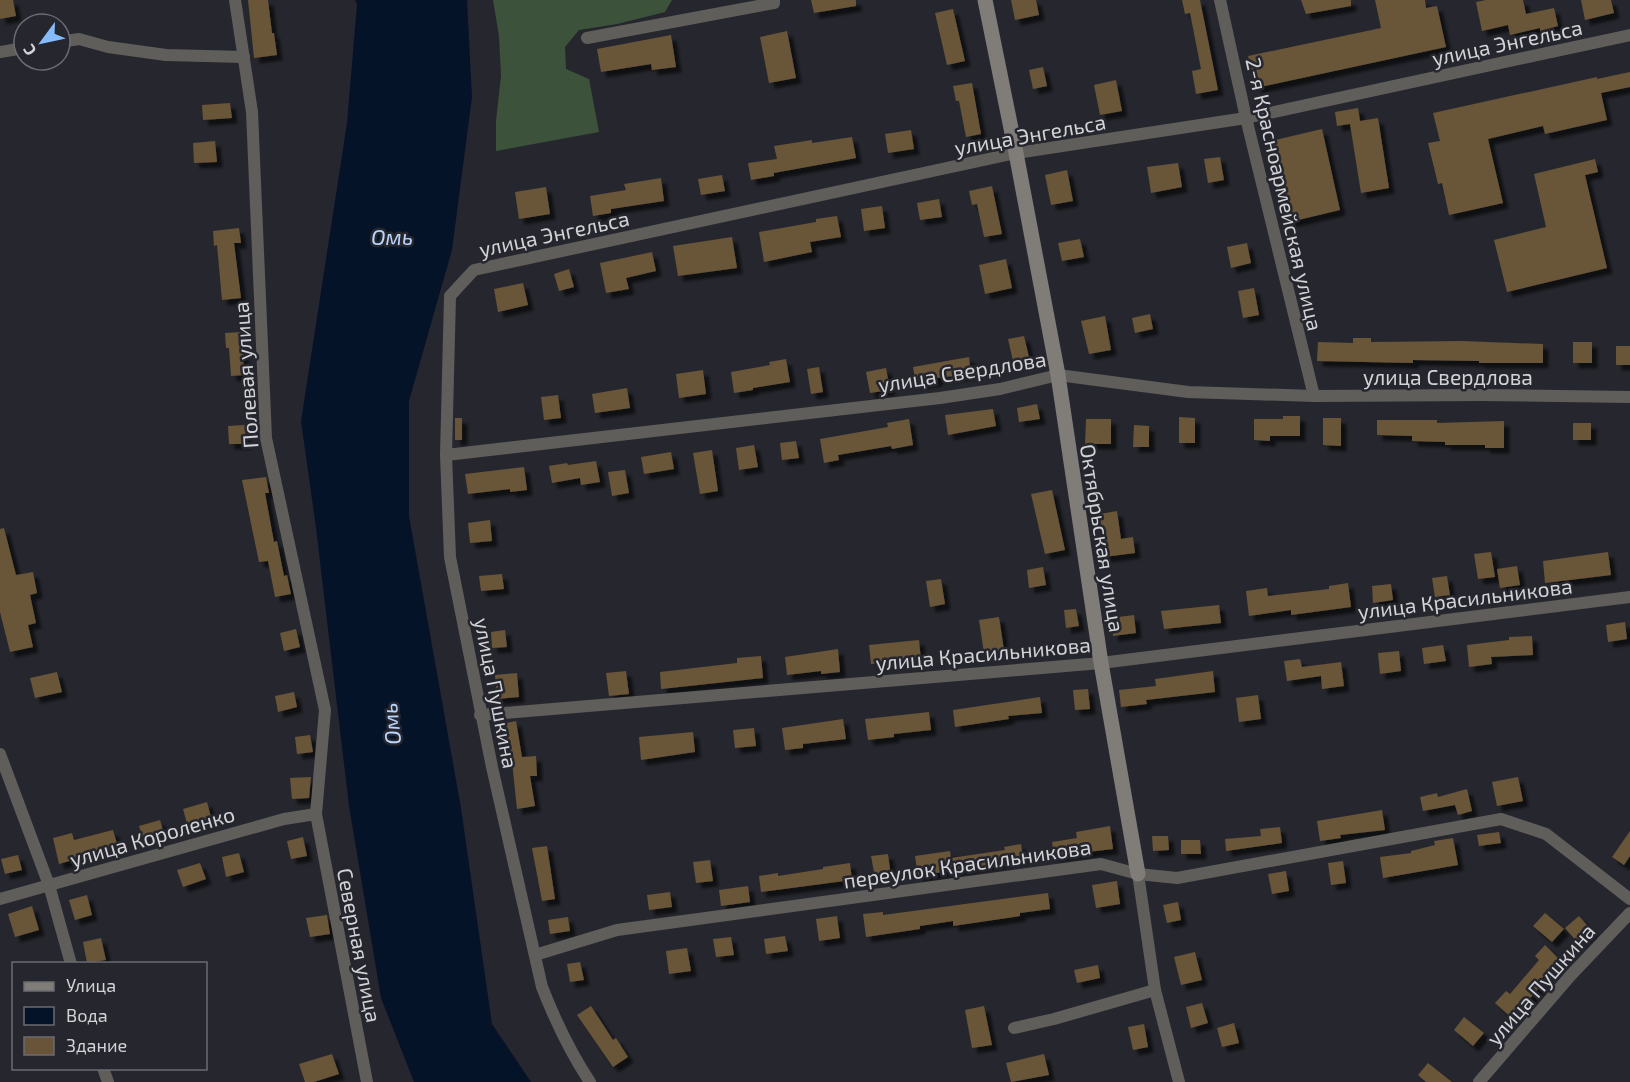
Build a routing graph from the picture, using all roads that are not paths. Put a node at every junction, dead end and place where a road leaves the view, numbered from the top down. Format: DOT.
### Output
graph roads {
  1 [pos="236,0"];
  2 [pos="774,0"];
  3 [pos="985,0"];
  4 [pos="1220,0"];
  5 [pos="1630,35"];
  6 [pos="587,38"];
  7 [pos="72,40"];
  8 [pos="244,57"];
  9 [pos="1246,118"];
  10 [pos="1016,153"];
  11 [pos="450,297"];
  12 [pos="1058,375"];
  13 [pos="1314,396"];
  14 [pos="1630,397"];
  15 [pos="446,456"];
  16 [pos="1630,597"];
  17 [pos="1101,663"];
  18 [pos="480,715"];
  19 [pos="0,754"];
  20 [pos="316,814"];
  21 [pos="1138,874"];
  22 [pos="49,885"];
  23 [pos="0,899"];
  24 [pos="1630,899"];
  25 [pos="1630,913"];
  26 [pos="535,955"];
  27 [pos="71,962"];
  28 [pos="1155,990"];
  29 [pos="1014,1028"];
  30 [pos="367,1082"];
  31 [pos="590,1082"];
  32 [pos="1179,1082"];
  33 [pos="1479,1082"];
  1 -- 8 [label="street, Полевая улица"];
  2 -- 6 [label="street"];
  3 -- 10 [label="street, Октябрьская улица"];
  4 -- 9 [label="street, 2-я Красноармейская улица"];
  5 -- 9 [label="street, улица Энгельса"];
  7 -- 8 [label="street"];
  8 -- 20 [label="street, Полевая улица"];
  9 -- 10 [label="street, улица Энгельса"];
  9 -- 13 [label="street, 2-я Красноармейская улица"];
  10 -- 11 [label="street, улица Энгельса"];
  10 -- 12 [label="street, Октябрьская улица"];
  11 -- 15 [label="street, улица Пушкина"];
  12 -- 13 [label="street, улица Свердлова"];
  12 -- 15 [label="street, улица Свердлова"];
  12 -- 17 [label="street, Октябрьская улица"];
  13 -- 14 [label="street, улица Свердлова"];
  15 -- 18 [label="street, улица Пушкина"];
  16 -- 17 [label="street, улица Красильникова"];
  17 -- 18 [label="street, улица Красильникова"];
  17 -- 21 [label="street, Октябрьская улица"];
  18 -- 26 [label="street, улица Пушкина"];
  19 -- 22 [label="street"];
  20 -- 22 [label="street, улица Короленко"];
  20 -- 30 [label="street, Северная улица"];
  21 -- 24 [label="street, переулок Красильникова"];
  21 -- 26 [label="street, переулок Красильникова"];
  21 -- 28 [label="street, Октябрьская улица"];
  22 -- 23 [label="street, улица Короленко"];
  22 -- 27 [label="street"];
  25 -- 33 [label="street, улица Пушкина"];
  26 -- 31 [label="street, улица Пушкина"];
  28 -- 29 [label="street"];
  28 -- 32 [label="street, Октябрьская улица"];
}
